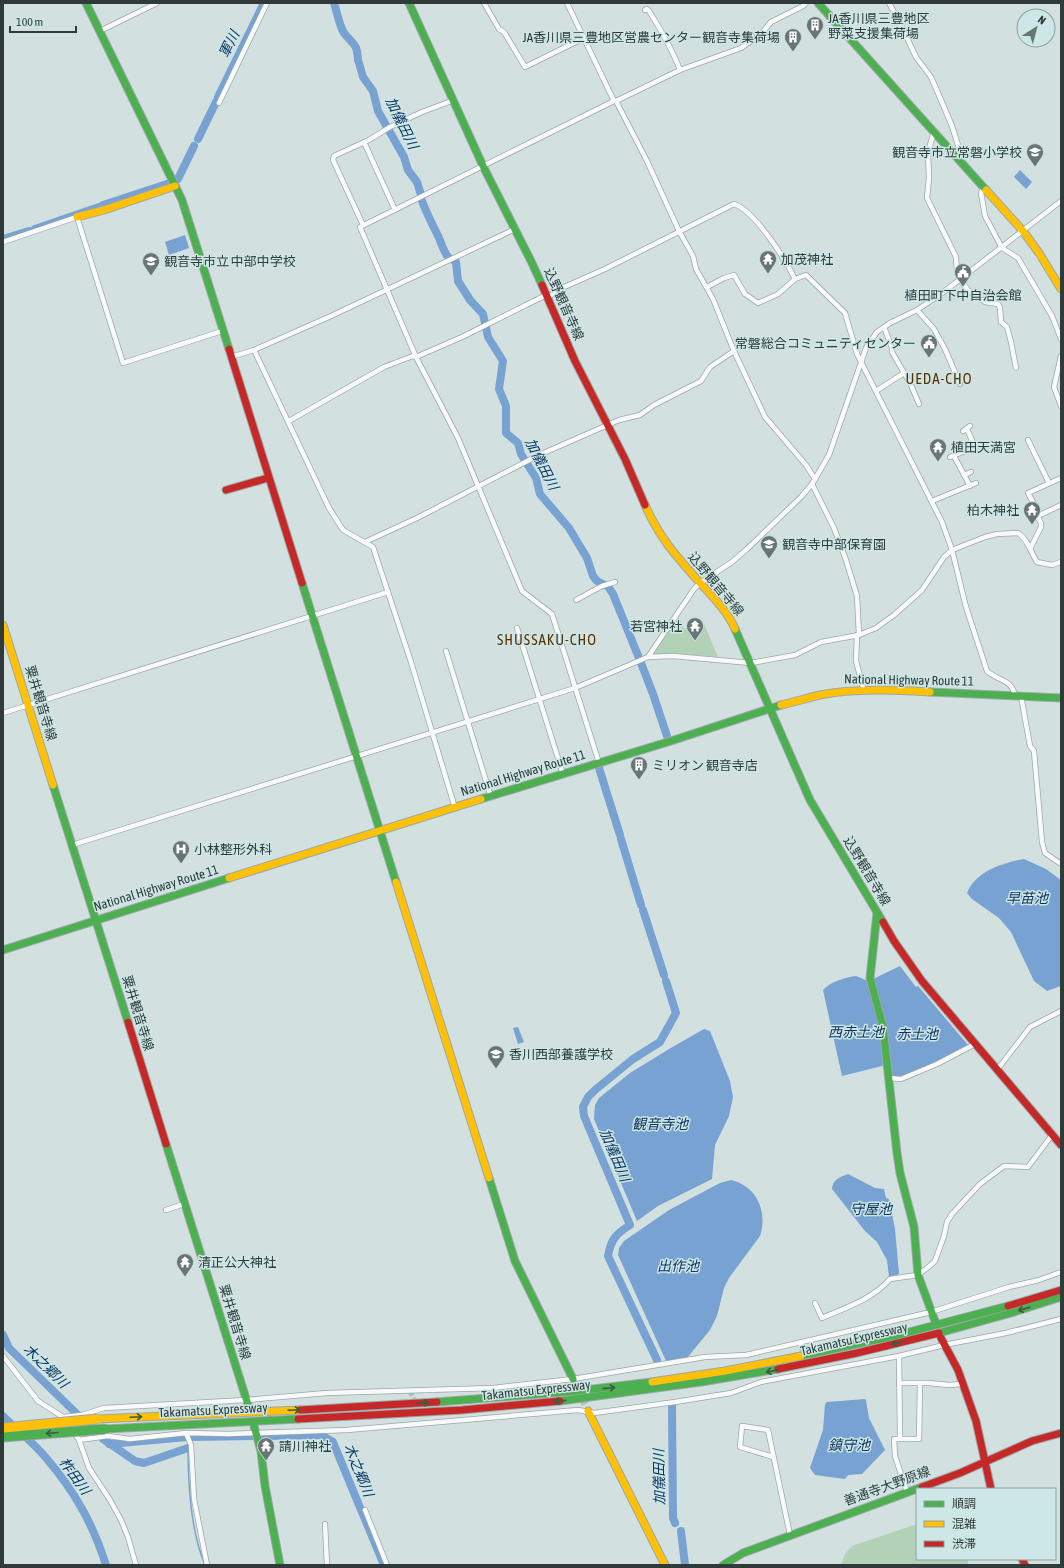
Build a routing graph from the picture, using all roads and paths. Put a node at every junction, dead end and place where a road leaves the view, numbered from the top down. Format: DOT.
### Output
graph roads {
  1 [pos="86,3"];
  2 [pos="157,3"];
  3 [pos="267,3"];
  4 [pos="409,3"];
  5 [pos="484,3"];
  6 [pos="567,3"];
  7 [pos="806,3"];
  8 [pos="818,3"];
  9 [pos="889,3"];
  10 [pos="645,10"];
  11 [pos="102,30"];
  12 [pos="584,38"];
  13 [pos="680,70"];
  14 [pos="454,100"];
  15 [pos="615,101"];
  16 [pos="219,103"];
  17 [pos="933,135"];
  18 [pos="364,142"];
  19 [pos="961,161"];
  20 [pos="483,166"];
  21 [pos="175,186"];
  22 [pos="984,187"];
  23 [pos="1061,201"];
  24 [pos="395,210"];
  25 [pos="77,217"];
  26 [pos="363,225"];
  27 [pos="515,230"];
  28 [pos="679,231"];
  29 [pos="1023,232"];
  30 [pos="3,242"];
  31 [pos="1002,248"];
  32 [pos="795,279"];
  33 [pos="960,280"];
  34 [pos="707,287"];
  35 [pos="1061,289"];
  36 [pos="386,290"];
  37 [pos="547,296"];
  38 [pos="918,310"];
  39 [pos="1059,325"];
  40 [pos="884,327"];
  41 [pos="222,330"];
  42 [pos="1061,339"];
  43 [pos="254,350"];
  44 [pos="734,351"];
  45 [pos="1061,356"];
  46 [pos="231,357"];
  47 [pos="416,357"];
  48 [pos="861,361"];
  49 [pos="1016,368"];
  50 [pos="904,374"];
  51 [pos="960,384"];
  52 [pos="876,391"];
  53 [pos="919,404"];
  54 [pos="1061,406"];
  55 [pos="289,420"];
  56 [pos="608,424"];
  57 [pos="967,429"];
  58 [pos="1028,440"];
  59 [pos="982,444"];
  60 [pos="975,447"];
  61 [pos="972,472"];
  62 [pos="964,475"];
  63 [pos="268,478"];
  64 [pos="1061,478"];
  65 [pos="815,479"];
  66 [pos="1049,483"];
  67 [pos="812,484"];
  68 [pos="976,484"];
  69 [pos="970,486"];
  70 [pos="477,487"];
  71 [pos="226,490"];
  72 [pos="932,501"];
  73 [pos="1061,505"];
  74 [pos="1040,515"];
  75 [pos="365,542"];
  76 [pos="1030,549"];
  77 [pos="952,550"];
  78 [pos="1061,562"];
  79 [pos="615,582"];
  80 [pos="700,583"];
  81 [pos="388,592"];
  82 [pos="576,600"];
  83 [pos="312,616"];
  84 [pos="3,625"];
  85 [pos="517,628"];
  86 [pos="858,635"];
  87 [pos="446,651"];
  88 [pos="648,657"];
  89 [pos="751,663"];
  90 [pos="575,688"];
  91 [pos="864,691"];
  92 [pos="1018,696"];
  93 [pos="539,698"];
  94 [pos="1061,698"];
  95 [pos="28,705"];
  96 [pos="771,708"];
  97 [pos="3,713"];
  98 [pos="467,720"];
  99 [pos="432,731"];
  100 [pos="356,756"];
  101 [pos="599,763"];
  102 [pos="563,774"];
  103 [pos="491,797"];
  104 [pos="455,808"];
  105 [pos="380,830"];
  106 [pos="72,845"];
  107 [pos="1061,864"];
  108 [pos="877,913"];
  109 [pos="96,920"];
  110 [pos="3,950"];
  111 [pos="1061,1011"];
  112 [pos="975,1044"];
  113 [pos="997,1070"];
  114 [pos="888,1078"];
  115 [pos="1052,1135"];
  116 [pos="1061,1145"];
  117 [pos="184,1204"];
  118 [pos="166,1210"];
  119 [pos="1061,1272"];
  120 [pos="918,1275"];
  121 [pos="1061,1290"];
  122 [pos="1061,1297"];
  123 [pos="815,1303"];
  124 [pos="931,1312"];
  125 [pos="1061,1319"];
  126 [pos="935,1321"];
  127 [pos="943,1342"];
  128 [pos="800,1343"];
  129 [pos="803,1349"];
  130 [pos="3,1356"];
  131 [pos="899,1356"];
  132 [pos="573,1379"];
  133 [pos="899,1383"];
  134 [pos="920,1383"];
  135 [pos="962,1384"];
  136 [pos="248,1404"];
  137 [pos="588,1412"];
  138 [pos="63,1417"];
  139 [pos="3,1428"];
  140 [pos="255,1430"];
  141 [pos="186,1433"];
  142 [pos="1061,1434"];
  143 [pos="3,1437"];
  144 [pos="900,1439"];
  145 [pos="79,1440"];
  146 [pos="773,1457"];
  147 [pos="986,1462"];
  148 [pos="918,1488"];
  149 [pos="991,1488"];
  150 [pos="916,1489"];
  151 [pos="907,1492"];
  152 [pos="365,1510"];
  153 [pos="325,1524"];
  154 [pos="790,1535"];
  155 [pos="136,1565"];
  156 [pos="207,1565"];
  157 [pos="280,1565"];
  158 [pos="327,1565"];
  159 [pos="387,1565"];
  160 [pos="665,1565"];
  161 [pos="723,1565"];
  1 -- 21 [label="main road"];
  2 -- 11 [label="street"];
  3 -- 16 [label="street"];
  4 -- 14 [label="main road, 込野観音寺線"];
  5 -- 12 [label="street"];
  6 -- 12 [label="street"];
  7 -- 13 [label="street"];
  8 -- 19 [label="main road"];
  9 -- 19 [label="street"];
  10 -- 13 [label="street"];
  12 -- 15 [label="street"];
  13 -- 15 [label="street"];
  14 -- 18 [label="street"];
  14 -- 20 [label="main road, 込野観音寺線"];
  15 -- 20 [label="street"];
  15 -- 28 [label="street"];
  17 -- 33 [label="street"];
  18 -- 24 [label="street"];
  18 -- 26 [label="street"];
  19 -- 22 [label="main road"];
  20 -- 24 [label="street"];
  20 -- 27 [label="main road, 込野観音寺線"];
  21 -- 25 [label="main road"];
  21 -- 41 [label="main road"];
  22 -- 29 [label="main road"];
  22 -- 31 [label="street"];
  23 -- 29 [label="street"];
  24 -- 26 [label="street"];
  25 -- 30 [label="street"];
  25 -- 41 [label="street"];
  26 -- 36 [label="street"];
  27 -- 36 [label="street"];
  27 -- 37 [label="main road, 込野観音寺線"];
  28 -- 32 [label="street"];
  28 -- 34 [label="street"];
  28 -- 37 [label="street"];
  29 -- 31 [label="street"];
  29 -- 35 [label="main road"];
  31 -- 33 [label="street"];
  31 -- 39 [label="street"];
  32 -- 34 [label="street"];
  32 -- 48 [label="street"];
  33 -- 38 [label="street"];
  33 -- 49 [label="street"];
  34 -- 44 [label="street"];
  36 -- 43 [label="street"];
  36 -- 47 [label="street"];
  37 -- 47 [label="street"];
  37 -- 56 [label="main road, 込野観音寺線"];
  38 -- 40 [label="street"];
  38 -- 51 [label="street"];
  39 -- 42 [label="street"];
  40 -- 48 [label="street"];
  40 -- 50 [label="street"];
  41 -- 46 [label="main road"];
  43 -- 46 [label="street"];
  43 -- 55 [label="street"];
  44 -- 56 [label="street"];
  44 -- 65 [label="street"];
  45 -- 54 [label="street"];
  46 -- 63 [label="main road"];
  47 -- 55 [label="street"];
  47 -- 70 [label="street"];
  48 -- 52 [label="street"];
  48 -- 65 [label="street"];
  50 -- 52 [label="street"];
  50 -- 53 [label="street"];
  52 -- 72 [label="street"];
  55 -- 75 [label="street"];
  56 -- 70 [label="street"];
  56 -- 80 [label="main road, 込野観音寺線"];
  57 -- 60 [label="street"];
  58 -- 66 [label="street"];
  59 -- 60 [label="street"];
  60 -- 62 [label="street"];
  61 -- 62 [label="street"];
  62 -- 69 [label="street"];
  63 -- 71 [label="main road"];
  63 -- 83 [label="main road"];
  64 -- 66 [label="street"];
  65 -- 67 [label="street"];
  66 -- 74 [label="street"];
  67 -- 80 [label="street"];
  67 -- 86 [label="street"];
  68 -- 69 [label="street"];
  69 -- 72 [label="street"];
  70 -- 75 [label="street"];
  70 -- 90 [label="street"];
  72 -- 77 [label="street"];
  73 -- 74 [label="street"];
  74 -- 76 [label="street"];
  75 -- 81 [label="street"];
  76 -- 77 [label="street"];
  76 -- 78 [label="street"];
  77 -- 86 [label="street"];
  77 -- 92 [label="street"];
  79 -- 82 [label="street"];
  80 -- 88 [label="street"];
  80 -- 89 [label="main road, 込野観音寺線"];
  81 -- 83 [label="street"];
  81 -- 99 [label="street"];
  83 -- 95 [label="street"];
  83 -- 100 [label="main road"];
  84 -- 95 [label="main road, 粟井観音寺線"];
  85 -- 93 [label="street"];
  86 -- 89 [label="street"];
  86 -- 91 [label="street"];
  87 -- 98 [label="street"];
  88 -- 89 [label="street"];
  88 -- 90 [label="street"];
  89 -- 96 [label="main road, 込野観音寺線"];
  90 -- 93 [label="street"];
  90 -- 101 [label="street"];
  91 -- 92 [label="main road, National Highway Route 11"];
  91 -- 96 [label="main road, National Highway Route 11"];
  92 -- 94 [label="main road, National Highway Route 11"];
  92 -- 107 [label="street"];
  93 -- 98 [label="street"];
  93 -- 102 [label="street"];
  95 -- 97 [label="street"];
  95 -- 106 [label="main road, 粟井観音寺線"];
  96 -- 101 [label="main road, National Highway Route 11"];
  96 -- 108 [label="main road, 込野観音寺線"];
  98 -- 99 [label="street"];
  98 -- 103 [label="street"];
  99 -- 100 [label="street"];
  99 -- 104 [label="street"];
  100 -- 105 [label="main road"];
  100 -- 106 [label="street"];
  101 -- 102 [label="main road, National Highway Route 11"];
  102 -- 103 [label="main road, National Highway Route 11"];
  103 -- 104 [label="main road, National Highway Route 11"];
  104 -- 105 [label="main road, National Highway Route 11"];
  105 -- 109 [label="main road, National Highway Route 11"];
  105 -- 132 [label="main road"];
  106 -- 109 [label="main road, 粟井観音寺線"];
  108 -- 112 [label="main road, 込野観音寺線"];
  108 -- 114 [label="main road"];
  109 -- 110 [label="main road, National Highway Route 11"];
  109 -- 117 [label="main road, 粟井観音寺線"];
  111 -- 113 [label="street"];
  112 -- 113 [label="main road, 込野観音寺線"];
  112 -- 114 [label="street"];
  113 -- 115 [label="main road, 込野観音寺線"];
  114 -- 120 [label="main road"];
  115 -- 116 [label="main road, 込野観音寺線"];
  115 -- 120 [label="street"];
  117 -- 118 [label="street"];
  117 -- 136 [label="main road, 粟井観音寺線"];
  119 -- 124 [label="street"];
  120 -- 123 [label="street"];
  120 -- 124 [label="main road"];
  139 -- 121 [label="main road, Takamatsu Expressway, one-way, bridge"];
  122 -- 143 [label="main road, Takamatsu Expressway, one-way, bridge"];
  124 -- 126 [label="main road"];
  124 -- 128 [label="street"];
  125 -- 127 [label="street"];
  127 -- 131 [label="street"];
  127 -- 135 [label="main road"];
  128 -- 129 [label="street"];
  128 -- 132 [label="street"];
  130 -- 138 [label="street"];
  131 -- 133 [label="street"];
  131 -- 137 [label="street"];
  132 -- 136 [label="street"];
  133 -- 134 [label="street"];
  133 -- 144 [label="street"];
  134 -- 135 [label="street"];
  134 -- 144 [label="street"];
  135 -- 147 [label="main road"];
  136 -- 138 [label="street"];
  137 -- 140 [label="street"];
  137 -- 160 [label="main road"];
  138 -- 145 [label="street"];
  140 -- 141 [label="street"];
  140 -- 157 [label="main road"];
  141 -- 145 [label="street"];
  141 -- 156 [label="street"];
  142 -- 147 [label="main road, 善通寺大野原線"];
  144 -- 151 [label="street"];
  145 -- 155 [label="street"];
  146 -- 146 [label="street"];
  146 -- 154 [label="street"];
  147 -- 148 [label="main road, 善通寺大野原線"];
  147 -- 149 [label="main road"];
  150 -- 151 [label="main road, 善通寺大野原線"];
  151 -- 154 [label="main road, 善通寺大野原線"];
  152 -- 159 [label="street"];
  153 -- 158 [label="street"];
  154 -- 161 [label="main road, 善通寺大野原線"];
}
